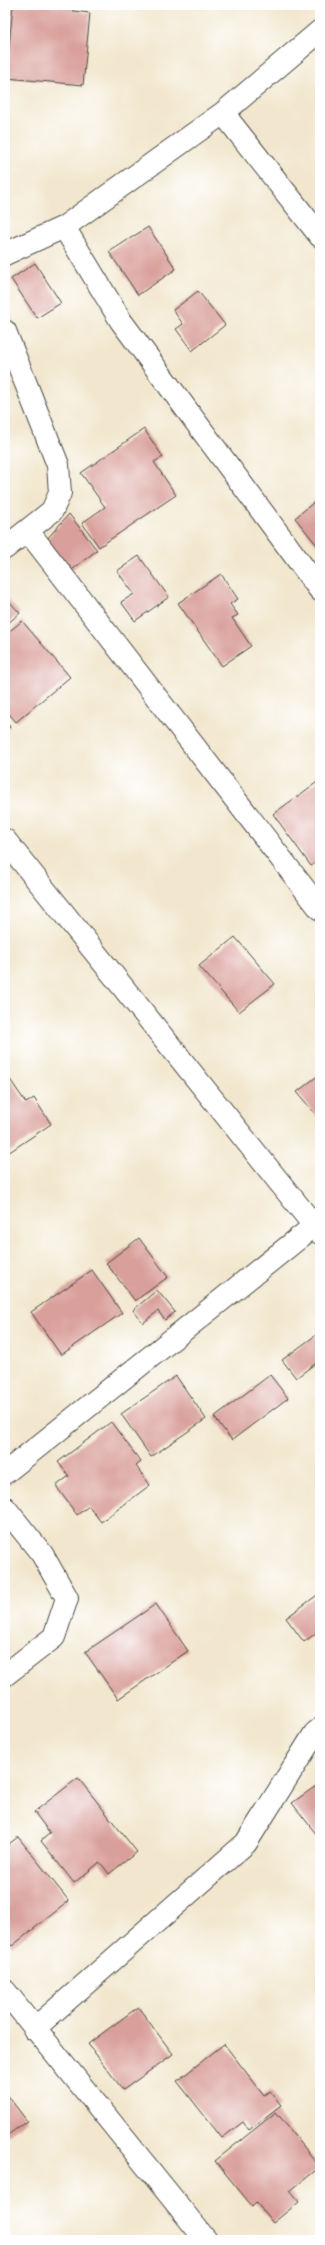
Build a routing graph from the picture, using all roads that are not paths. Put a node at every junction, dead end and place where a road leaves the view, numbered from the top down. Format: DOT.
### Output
graph roads {
  1 [pos="320,31"];
  2 [pos="222,113"];
  3 [pos="64,226"];
  4 [pos="320,236"];
  5 [pos="5,254"];
  6 [pos="5,331"];
  7 [pos="28,531"];
  8 [pos="5,548"];
  9 [pos="320,590"];
  10 [pos="5,840"];
  11 [pos="320,909"];
  12 [pos="317,1229"];
  13 [pos="5,1473"];
  14 [pos="5,1508"];
  15 [pos="5,1675"];
  16 [pos="320,1728"];
  17 [pos="5,1991"];
  18 [pos="12,2014"];
  19 [pos="34,2029"];
  20 [pos="206,2240"];
  1 -- 2 [label="street"];
  2 -- 3 [label="street"];
  2 -- 4 [label="street"];
  3 -- 5 [label="street"];
  3 -- 9 [label="street"];
  6 -- 7 [label="street"];
  7 -- 8 [label="street"];
  7 -- 11 [label="street"];
  10 -- 12 [label="street"];
  12 -- 13 [label="street"];
  14 -- 15 [label="street"];
  16 -- 19 [label="street"];
  17 -- 18 [label="street"];
  18 -- 19 [label="street"];
  19 -- 20 [label="street"];
}
